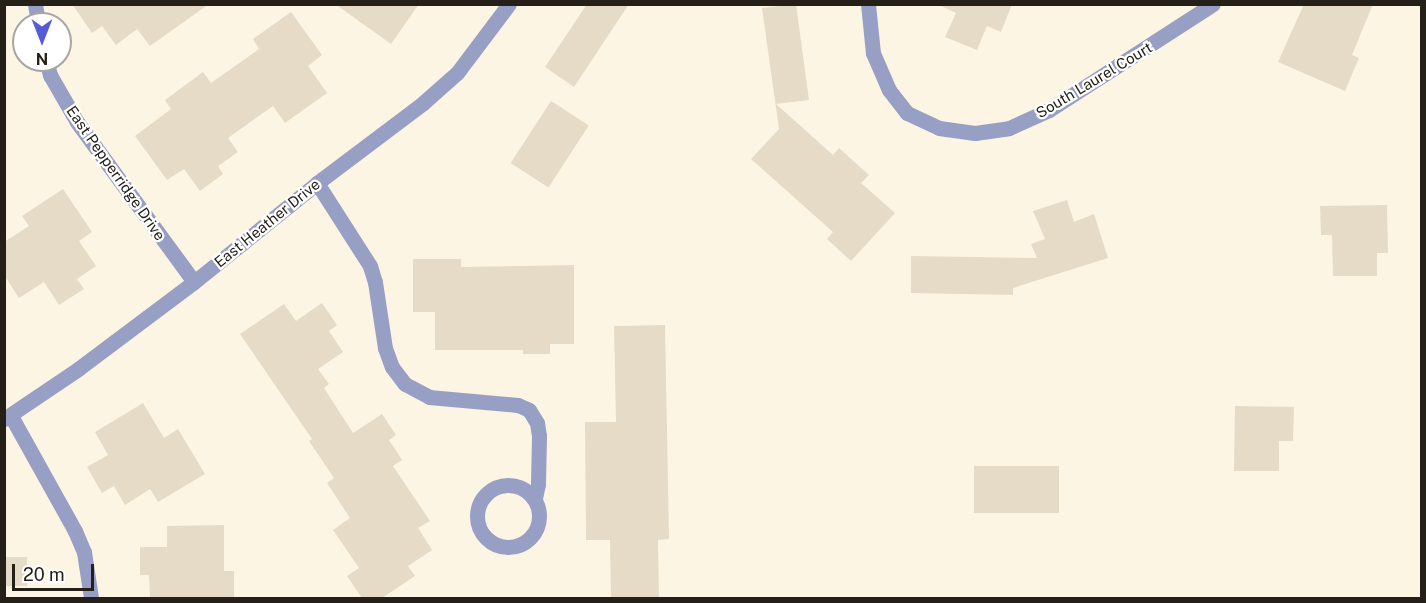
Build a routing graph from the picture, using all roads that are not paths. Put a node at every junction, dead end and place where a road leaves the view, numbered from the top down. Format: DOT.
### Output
graph roads {
  1 [pos="509,4"];
  2 [pos="868,4"];
  3 [pos="1213,4"];
  4 [pos="49,72"];
  5 [pos="317,183"];
  6 [pos="194,282"];
  7 [pos="8,418"];
  8 [pos="535,498"];
  9 [pos="91,598"];
  1 -- 5 [label="street, East Heather Drive"];
  2 -- 3 [label="street, South Laurel Court"];
  4 -- 6 [label="street, East Pepperridge Drive"];
  5 -- 6 [label="street, East Heather Drive"];
  5 -- 8 [label="street"];
  6 -- 7 [label="street, East Heather Drive"];
  7 -- 9 [label="street"];
  8 -- 8 [label="street"];
}
